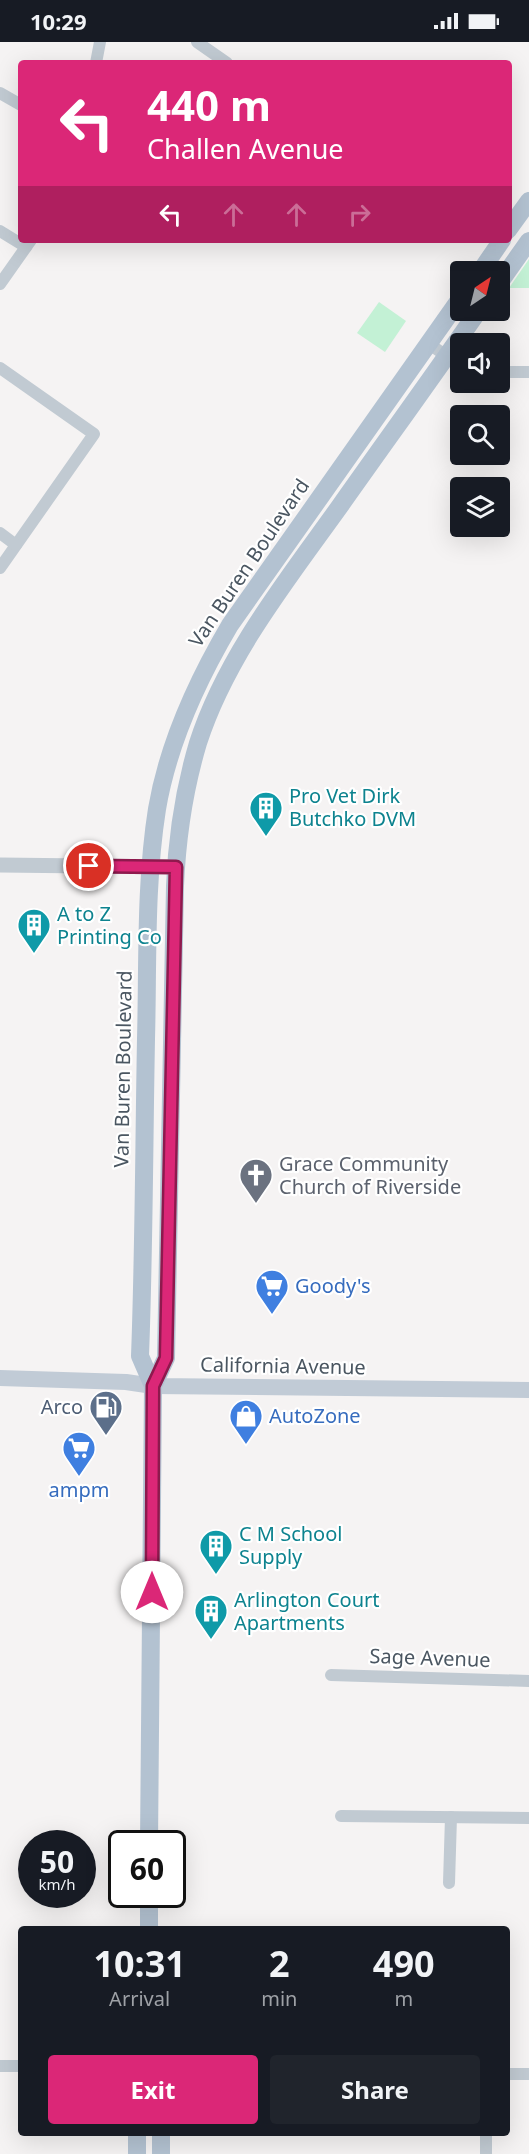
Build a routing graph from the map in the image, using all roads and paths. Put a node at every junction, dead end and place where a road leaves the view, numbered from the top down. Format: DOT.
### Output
graph roads {
  1 [pos="100,42"];
  2 [pos="197,42"];
  3 [pos="97,60"];
  4 [pos="223,60"];
  5 [pos="0,93"];
  6 [pos="18,103"];
  7 [pos="529,201"];
  8 [pos="512,224"];
  9 [pos="0,231"];
  10 [pos="18,239"];
  11 [pos="529,241"];
  12 [pos="28,243"];
  13 [pos="500,243"];
  14 [pos="488,261"];
  15 [pos="510,268"];
  16 [pos="0,284"];
  17 [pos="450,313"];
  18 [pos="429,344"];
  19 [pos="450,358"];
  20 [pos="450,366"];
  21 [pos="0,368"];
  22 [pos="510,372"];
  23 [pos="529,372"];
  24 [pos="0,533"];
  25 [pos="16,545"];
  26 [pos="272,564"];
  27 [pos="0,568"];
  28 [pos="245,645"];
  29 [pos="182,723"];
  30 [pos="183,804"];
  31 [pos="0,865"];
  32 [pos="150,866"];
  33 [pos="176,867"];
  34 [pos="0,1378"];
  35 [pos="153,1386"];
  36 [pos="529,1390"];
  37 [pos="331,1675"];
  38 [pos="529,1681"];
  39 [pos="340,1816"];
  40 [pos="451,1817"];
  41 [pos="529,1818"];
  42 [pos="149,1830"];
  43 [pos="449,1883"];
  44 [pos="149,1908"];
  45 [pos="149,1926"];
  46 [pos="0,2066"];
  47 [pos="18,2066"];
  48 [pos="510,2074"];
  49 [pos="529,2074"];
  50 [pos="137,2136"];
  51 [pos="161,2136"];
  52 [pos="486,2136"];
  53 [pos="137,2154"];
  54 [pos="161,2154"];
  55 [pos="486,2154"];
  1 -- 3 [label="street"];
  2 -- 4 [label="street"];
  5 -- 6 [label="street"];
  7 -- 8 [label="main road"];
  9 -- 10 [label="street"];
  11 -- 15 [label="main road"];
  12 -- 16 [label="street"];
  13 -- 14 [label="main road"];
  17 -- 18 [label="main road, Van Buren Boulevard"];
  18 -- 19 [label="street"];
  18 -- 26 [label="main road, Van Buren Boulevard"];
  20 -- 28 [label="main road, Van Buren Boulevard"];
  21 -- 25 [label="street"];
  22 -- 23 [label="street"];
  24 -- 25 [label="street"];
  25 -- 27 [label="street"];
  26 -- 28 [label="main road"];
  26 -- 29 [label="main road, Van Buren Boulevard"];
  28 -- 30 [label="main road, Van Buren Boulevard"];
  29 -- 30 [label="main road"];
  29 -- 32 [label="main road, Van Buren Boulevard"];
  30 -- 33 [label="main road, Van Buren Boulevard"];
  31 -- 32 [label="street"];
  32 -- 33 [label="street"];
  32 -- 35 [label="main road, Van Buren Boulevard"];
  33 -- 35 [label="main road, Van Buren Boulevard"];
  34 -- 35 [label="main road, California Avenue"];
  35 -- 36 [label="main road, California Avenue"];
  35 -- 42 [label="main road, Van Buren Boulevard"];
  37 -- 38 [label="street, Sage Avenue"];
  39 -- 40 [label="street"];
  40 -- 41 [label="street"];
  40 -- 43 [label="street"];
  44 -- 45 [label="main road"];
  46 -- 47 [label="street"];
  48 -- 49 [label="street"];
  50 -- 53 [label="main road"];
  51 -- 54 [label="main road"];
  52 -- 55 [label="street"];
}
